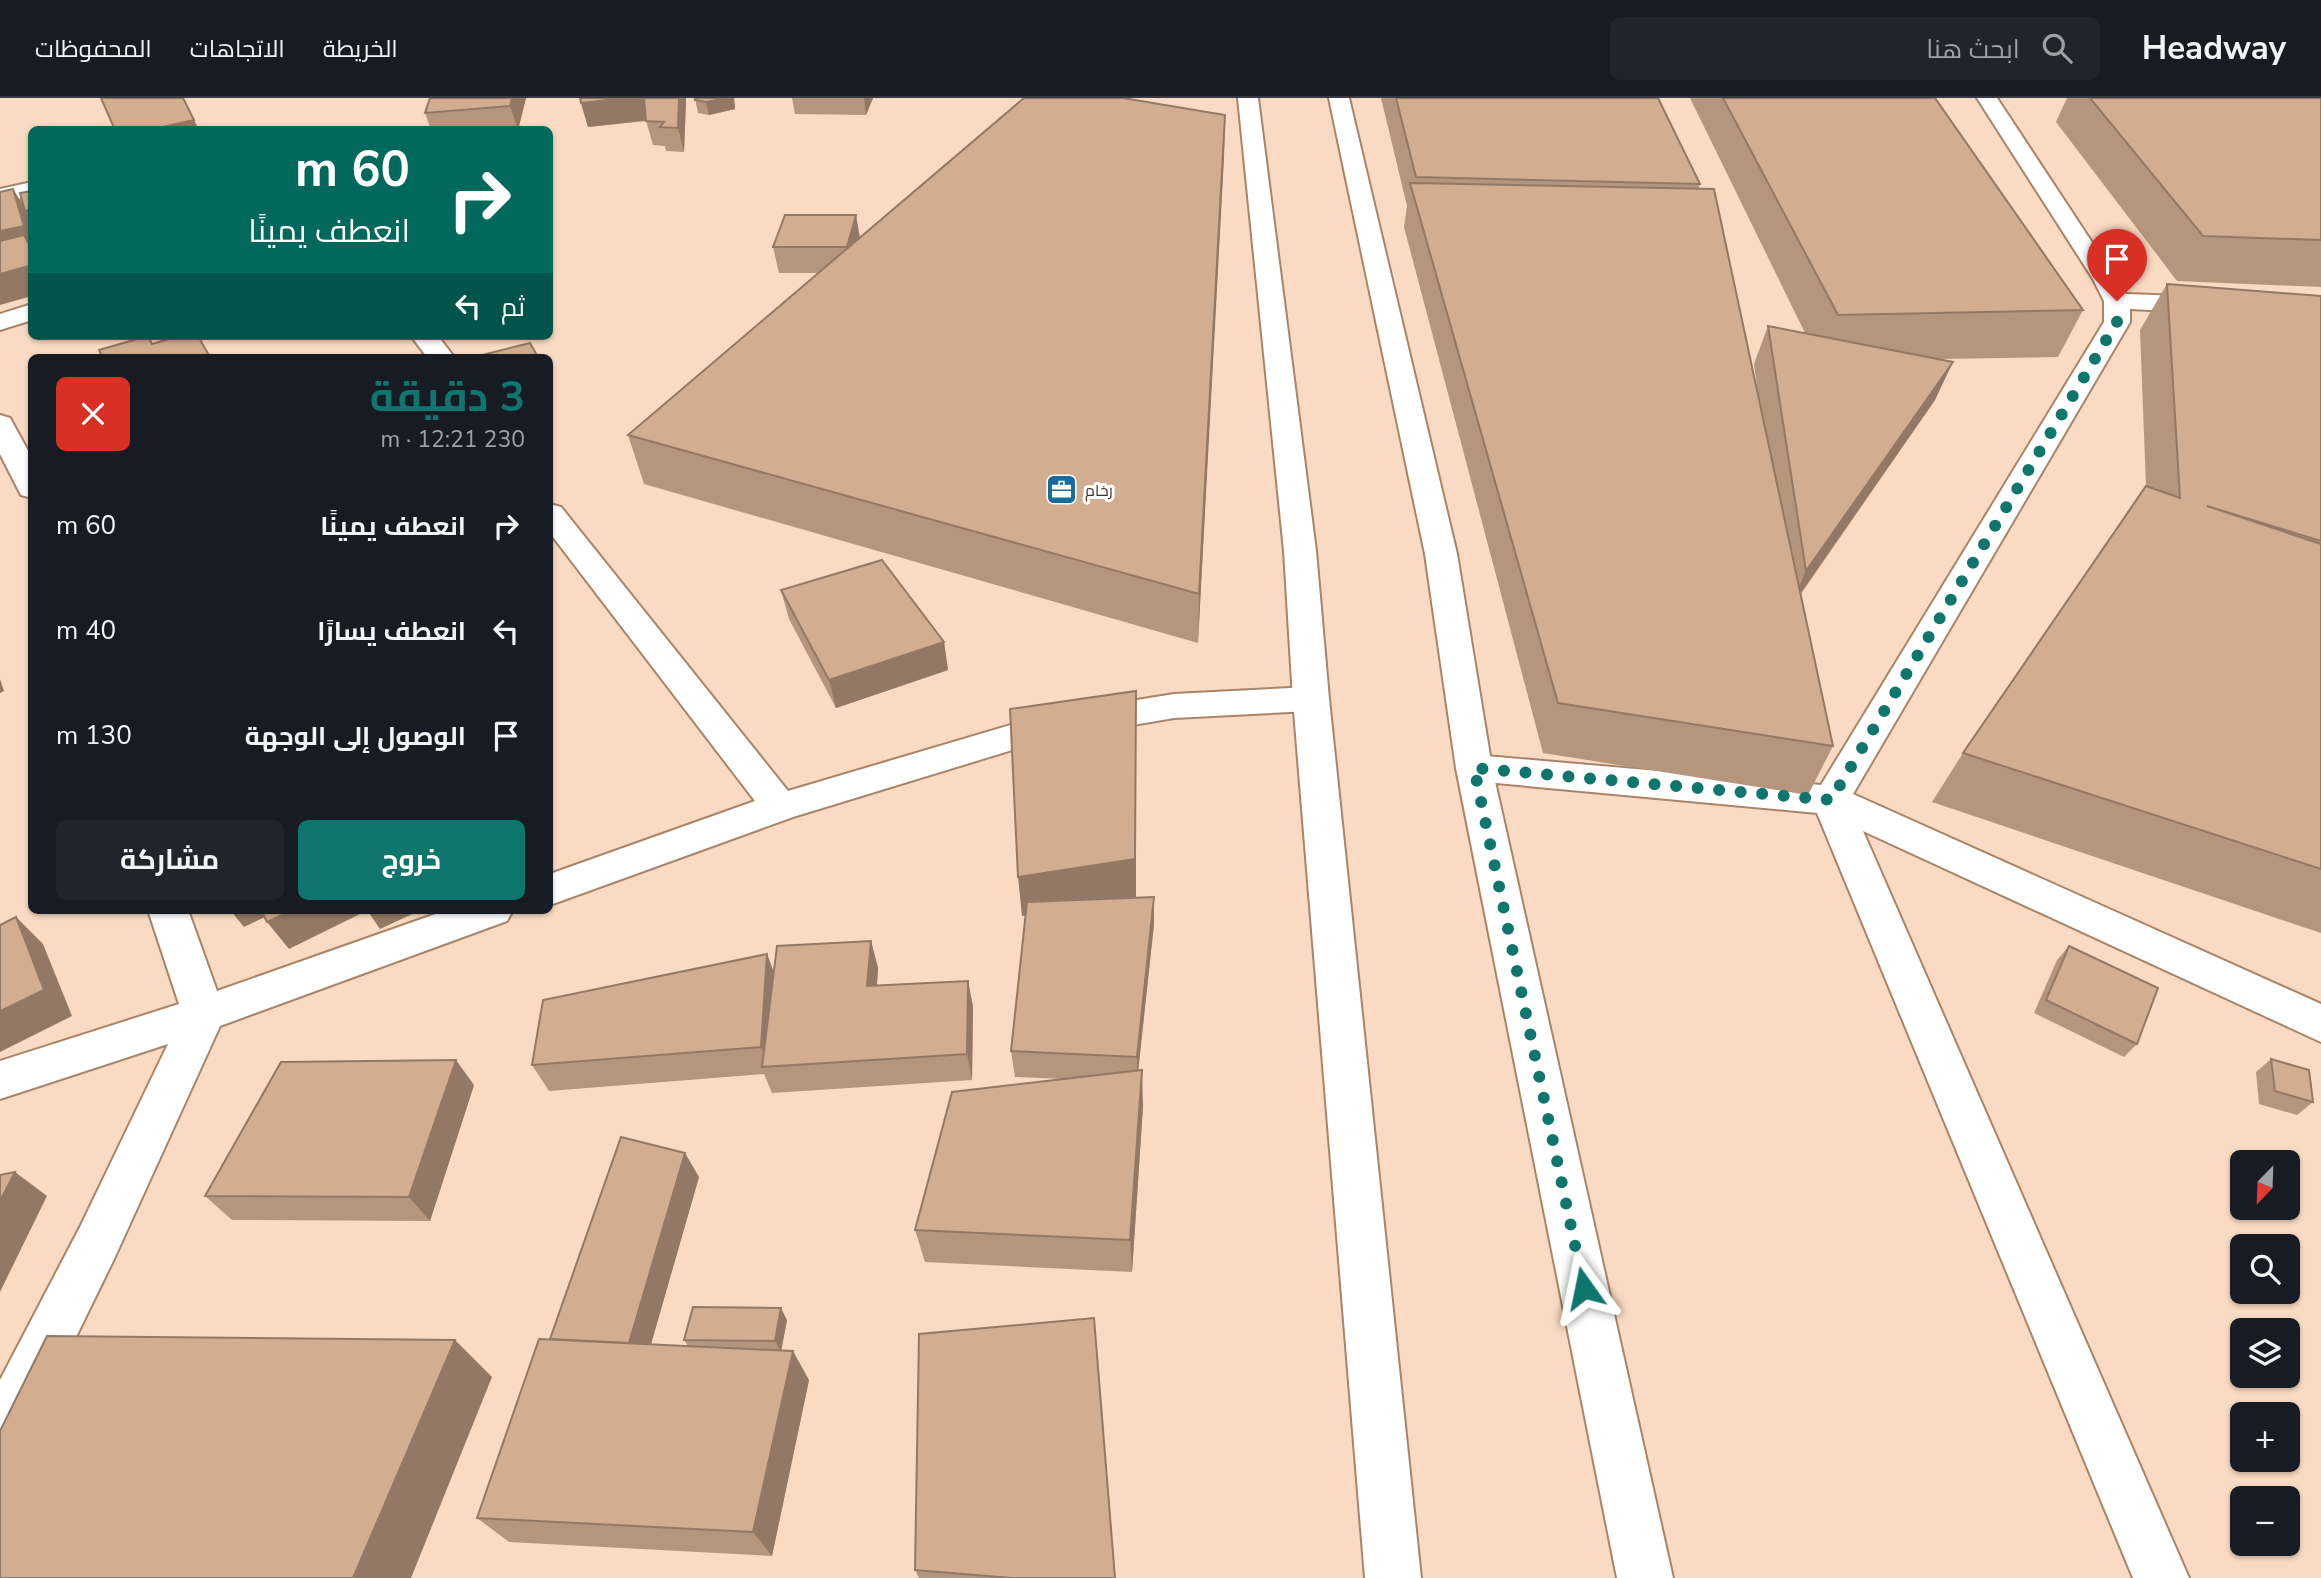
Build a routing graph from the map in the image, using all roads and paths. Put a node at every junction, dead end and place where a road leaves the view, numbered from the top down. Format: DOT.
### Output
graph roads {
  1 [pos="1248,98"];
  2 [pos="1339,98"];
  3 [pos="1987,98"];
  4 [pos="28,190"];
  5 [pos="0,196"];
  6 [pos="2117,301"];
  7 [pos="2239,306"];
  8 [pos="28,313"];
  9 [pos="0,322"];
  10 [pos="0,424"];
  11 [pos="28,481"];
  12 [pos="553,521"];
  13 [pos="1311,699"];
  14 [pos="1474,768"];
  15 [pos="1831,800"];
  16 [pos="780,807"];
  17 [pos="553,889"];
  18 [pos="169,914"];
  19 [pos="482,914"];
  20 [pos="204,1014"];
  21 [pos="2321,1024"];
  22 [pos="0,1080"];
  23 [pos="0,1435"];
  24 [pos="1393,1578"];
  25 [pos="1645,1578"];
  26 [pos="2161,1578"];
  1 -- 13 [label="street"];
  2 -- 14 [label="street"];
  3 -- 6 [label="street"];
  4 -- 5 [label="street"];
  6 -- 7 [label="street"];
  6 -- 15 [label="street"];
  8 -- 9 [label="street"];
  10 -- 11 [label="street"];
  12 -- 16 [label="street"];
  13 -- 16 [label="street"];
  13 -- 24 [label="street"];
  14 -- 15 [label="street"];
  14 -- 25 [label="street"];
  15 -- 21 [label="street"];
  15 -- 26 [label="street"];
  16 -- 17 [label="street"];
  18 -- 20 [label="street"];
  19 -- 20 [label="street"];
  20 -- 22 [label="street"];
  20 -- 23 [label="street"];
}
